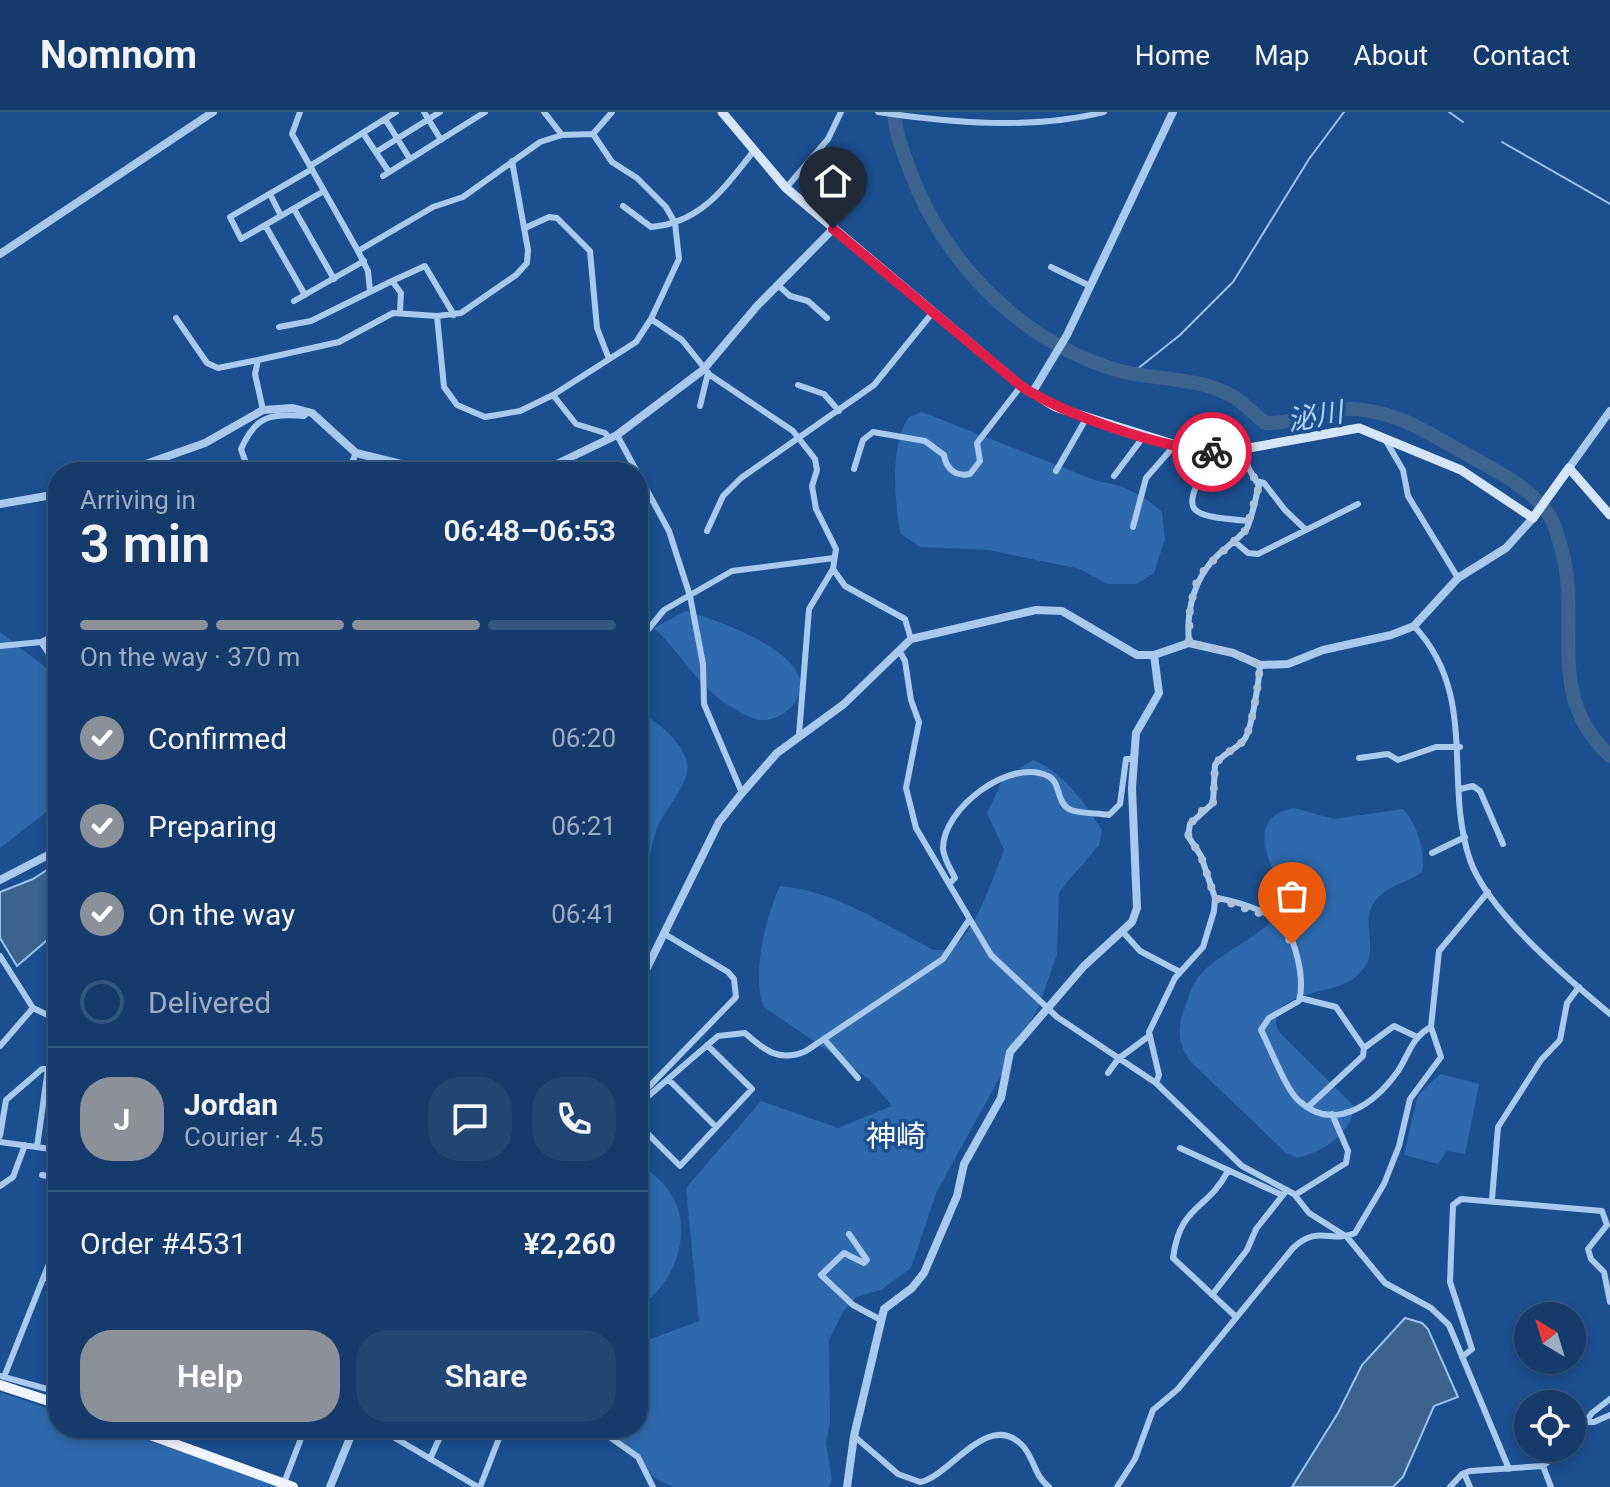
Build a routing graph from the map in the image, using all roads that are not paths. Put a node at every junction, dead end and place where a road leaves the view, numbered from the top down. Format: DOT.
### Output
graph roads {
  1 [pos="213,112"];
  2 [pos="300,112"];
  3 [pos="396,112"];
  4 [pos="424,112"];
  5 [pos="440,112"];
  6 [pos="485,112"];
  7 [pos="544,112"];
  8 [pos="612,112"];
  9 [pos="722,112"];
  10 [pos="841,112"];
  11 [pos="879,112"];
  12 [pos="1104,112"];
  13 [pos="1173,112"];
  14 [pos="474,115"];
  15 [pos="385,119"];
  16 [pos="429,119"];
  17 [pos="363,133"];
  18 [pos="593,134"];
  19 [pos="562,135"];
  20 [pos="397,138"];
  21 [pos="441,140"];
  22 [pos="376,152"];
  23 [pos="753,152"];
  24 [pos="410,159"];
  25 [pos="512,161"];
  26 [pos="311,168"];
  27 [pos="786,188"];
  28 [pos="324,191"];
  29 [pos="270,194"];
  30 [pos="623,206"];
  31 [pos="294,209"];
  32 [pos="281,216"];
  33 [pos="675,223"];
  34 [pos="265,225"];
  35 [pos="525,228"];
  36 [pos="833,229"];
  37 [pos="358,251"];
  38 [pos="0,254"];
  39 [pos="364,261"];
  40 [pos="1051,267"];
  41 [pos="334,279"];
  42 [pos="392,281"];
  43 [pos="778,285"];
  44 [pos="1088,285"];
  45 [pos="370,291"];
  46 [pos="305,295"];
  47 [pos="294,301"];
  48 [pos="400,311"];
  49 [pos="933,312"];
  50 [pos="454,315"];
  51 [pos="437,316"];
  52 [pos="176,318"];
  53 [pos="827,318"];
  54 [pos="651,319"];
  55 [pos="279,327"];
  56 [pos="609,359"];
  57 [pos="258,360"];
  58 [pos="706,372"];
  59 [pos="798,385"];
  60 [pos="1021,386"];
  61 [pos="1032,393"];
  62 [pos="553,395"];
  63 [pos="700,406"];
  64 [pos="263,410"];
  65 [pos="839,411"];
  66 [pos="1610,411"];
  67 [pos="308,412"];
  68 [pos="1087,417"];
  69 [pos="1383,435"];
  70 [pos="1144,436"];
  71 [pos="614,437"];
  72 [pos="800,438"];
  73 [pos="1175,445"];
  74 [pos="1238,450"];
  75 [pos="1211,452"];
  76 [pos="356,453"];
  77 [pos="151,462"];
  78 [pos="246,462"];
  79 [pos="352,462"];
  80 [pos="393,462"];
  81 [pos="561,462"];
  82 [pos="630,462"];
  83 [pos="1569,468"];
  84 [pos="854,469"];
  85 [pos="1056,471"];
  86 [pos="1114,476"];
  87 [pos="1256,481"];
  88 [pos="648,492"];
  89 [pos="48,496"];
  90 [pos="0,504"];
  91 [pos="1358,504"];
  92 [pos="1610,515"];
  93 [pos="1534,516"];
  94 [pos="1249,521"];
  95 [pos="1133,527"];
  96 [pos="1306,530"];
  97 [pos="707,531"];
  98 [pos="1234,541"];
  99 [pos="834,558"];
  100 [pos="833,569"];
  101 [pos="1458,578"];
  102 [pos="690,596"];
  103 [pos="1414,626"];
  104 [pos="648,630"];
  105 [pos="48,639"];
  106 [pos="911,639"];
  107 [pos="41,642"];
  108 [pos="1189,643"];
  109 [pos="0,646"];
  110 [pos="899,650"];
  111 [pos="48,652"];
  112 [pos="1154,655"];
  113 [pos="1260,665"];
  114 [pos="799,735"];
  115 [pos="1460,747"];
  116 [pos="1359,758"];
  117 [pos="1134,759"];
  118 [pos="1460,789"];
  119 [pos="742,793"];
  120 [pos="1465,837"];
  121 [pos="1503,844"];
  122 [pos="1432,853"];
  123 [pos="48,855"];
  124 [pos="0,880"];
  125 [pos="949,884"];
  126 [pos="1488,892"];
  127 [pos="1215,898"];
  128 [pos="969,920"];
  129 [pos="1123,932"];
  130 [pos="663,933"];
  131 [pos="1,961"];
  132 [pos="648,965"];
  133 [pos="1180,972"];
  134 [pos="1579,987"];
  135 [pos="1300,998"];
  136 [pos="33,1008"];
  137 [pos="1048,1008"];
  138 [pos="1610,1014"];
  139 [pos="48,1015"];
  140 [pos="1431,1027"];
  141 [pos="1149,1036"];
  142 [pos="1417,1037"];
  143 [pos="824,1039"];
  144 [pos="707,1045"];
  145 [pos="0,1046"];
  146 [pos="1364,1048"];
  147 [pos="1118,1059"];
  148 [pos="48,1069"];
  149 [pos="1108,1073"];
  150 [pos="858,1078"];
  151 [pos="669,1080"];
  152 [pos="1156,1083"];
  153 [pos="648,1088"];
  154 [pos="648,1097"];
  155 [pos="1309,1106"];
  156 [pos="1332,1114"];
  157 [pos="716,1127"];
  158 [pos="648,1134"];
  159 [pos="0,1139"];
  160 [pos="25,1145"];
  161 [pos="37,1147"];
  162 [pos="1180,1148"];
  163 [pos="48,1149"];
  164 [pos="1228,1171"];
  165 [pos="42,1175"];
  166 [pos="48,1176"];
  167 [pos="0,1186"];
  168 [pos="1284,1193"];
  169 [pos="1295,1195"];
  170 [pos="1492,1199"];
  171 [pos="849,1234"];
  172 [pos="1347,1237"];
  173 [pos="48,1267"];
  174 [pos="44,1277"];
  175 [pos="48,1278"];
  176 [pos="1609,1290"];
  177 [pos="1212,1295"];
  178 [pos="1610,1302"];
  179 [pos="1235,1316"];
  180 [pos="881,1320"];
  181 [pos="1462,1357"];
  182 [pos="1,1379"];
  183 [pos="34,1390"];
  184 [pos="48,1391"];
  185 [pos="48,1398"];
  186 [pos="1610,1399"];
  187 [pos="1610,1415"];
  188 [pos="1586,1422"];
  189 [pos="854,1436"];
  190 [pos="159,1438"];
  191 [pos="302,1438"];
  192 [pos="350,1438"];
  193 [pos="395,1438"];
  194 [pos="439,1438"];
  195 [pos="499,1438"];
  196 [pos="611,1438"];
  197 [pos="430,1459"];
  198 [pos="1548,1462"];
  199 [pos="1543,1466"];
  200 [pos="1509,1469"];
  201 [pos="1464,1473"];
  202 [pos="288,1485"];
  203 [pos="330,1487"];
  204 [pos="479,1487"];
  205 [pos="653,1487"];
  206 [pos="847,1487"];
  207 [pos="1049,1487"];
  208 [pos="1117,1487"];
  209 [pos="1450,1487"];
  210 [pos="1470,1487"];
  211 [pos="1551,1487"];
  1 -- 38 [label="street"];
  2 -- 26 [label="street"];
  3 -- 15 [label="street"];
  4 -- 16 [label="street"];
  5 -- 16 [label="street"];
  6 -- 14 [label="street"];
  7 -- 19 [label="street"];
  8 -- 18 [label="street"];
  9 -- 23 [label="main road"];
  10 -- 27 [label="street"];
  11 -- 12 [label="street"];
  13 -- 44 [label="street"];
  14 -- 21 [label="street"];
  15 -- 17 [label="street"];
  15 -- 20 [label="street"];
  16 -- 20 [label="street"];
  16 -- 21 [label="street"];
  17 -- 22 [label="street"];
  17 -- 26 [label="street"];
  18 -- 19 [label="street"];
  18 -- 33 [label="street"];
  19 -- 25 [label="street"];
  20 -- 22 [label="street"];
  20 -- 24 [label="street"];
  21 -- 24 [label="street"];
  22 -- 24 [label="street"];
  23 -- 27 [label="main road"];
  23 -- 33 [label="street"];
  25 -- 35 [label="street"];
  25 -- 37 [label="street"];
  26 -- 28 [label="street"];
  26 -- 29 [label="street"];
  27 -- 36 [label="main road"];
  28 -- 31 [label="street"];
  28 -- 37 [label="street"];
  29 -- 32 [label="street"];
  29 -- 34 [label="street"];
  30 -- 33 [label="street"];
  31 -- 32 [label="street"];
  31 -- 41 [label="street"];
  32 -- 34 [label="street"];
  33 -- 54 [label="street"];
  34 -- 46 [label="street"];
  35 -- 50 [label="street"];
  35 -- 56 [label="street"];
  36 -- 43 [label="street"];
  36 -- 49 [label="main road"];
  37 -- 39 [label="street"];
  39 -- 41 [label="street"];
  39 -- 45 [label="street"];
  40 -- 44 [label="street"];
  41 -- 46 [label="street"];
  42 -- 45 [label="street"];
  42 -- 48 [label="street"];
  42 -- 50 [label="street"];
  43 -- 53 [label="street"];
  43 -- 58 [label="street"];
  44 -- 61 [label="street"];
  45 -- 55 [label="street"];
  46 -- 47 [label="street"];
  48 -- 51 [label="street"];
  48 -- 57 [label="street"];
  49 -- 60 [label="main road"];
  49 -- 65 [label="street"];
  50 -- 51 [label="street"];
  51 -- 62 [label="street"];
  52 -- 57 [label="street"];
  54 -- 56 [label="street"];
  54 -- 58 [label="street"];
  56 -- 62 [label="street"];
  57 -- 64 [label="street"];
  58 -- 63 [label="street"];
  58 -- 71 [label="street"];
  58 -- 72 [label="street"];
  59 -- 65 [label="street"];
  60 -- 61 [label="main road"];
  60 -- 84 [label="street"];
  61 -- 68 [label="main road"];
  62 -- 71 [label="street"];
  64 -- 67 [label="street"];
  64 -- 77 [label="street"];
  65 -- 72 [label="street"];
  66 -- 83 [label="street"];
  67 -- 76 [label="street"];
  67 -- 78 [label="street"];
  68 -- 70 [label="main road"];
  68 -- 85 [label="street"];
  69 -- 74 [label="main road"];
  69 -- 93 [label="main road"];
  69 -- 101 [label="street"];
  70 -- 73 [label="main road"];
  70 -- 86 [label="street"];
  71 -- 81 [label="street"];
  71 -- 82 [label="street"];
  72 -- 97 [label="street"];
  72 -- 99 [label="street"];
  73 -- 75 [label="main road"];
  73 -- 95 [label="street"];
  74 -- 75 [label="main road"];
  74 -- 87 [label="street"];
  75 -- 94 [label="street"];
  76 -- 79 [label="street"];
  76 -- 80 [label="street"];
  83 -- 92 [label="main road"];
  83 -- 93 [label="main road"];
  87 -- 94 [label="street"];
  87 -- 96 [label="street"];
  88 -- 102 [label="street"];
  89 -- 90 [label="street"];
  91 -- 96 [label="street"];
  93 -- 101 [label="street"];
  94 -- 98 [label="street"];
  96 -- 98 [label="street"];
  98 -- 108 [label="street"];
  99 -- 100 [label="street"];
  99 -- 102 [label="street"];
  100 -- 106 [label="street"];
  100 -- 114 [label="street"];
  101 -- 103 [label="street"];
  102 -- 104 [label="street"];
  102 -- 119 [label="street"];
  103 -- 113 [label="street"];
  103 -- 115 [label="street"];
  105 -- 107 [label="street"];
  106 -- 110 [label="street"];
  106 -- 112 [label="street"];
  107 -- 109 [label="street"];
  107 -- 111 [label="street"];
  108 -- 112 [label="street"];
  108 -- 113 [label="street"];
  110 -- 114 [label="street"];
  110 -- 125 [label="street"];
  112 -- 117 [label="street"];
  113 -- 127 [label="street"];
  114 -- 119 [label="street"];
  115 -- 116 [label="street"];
  115 -- 118 [label="street"];
  117 -- 125 [label="street"];
  117 -- 129 [label="street"];
  118 -- 120 [label="street"];
  118 -- 121 [label="street"];
  119 -- 130 [label="street"];
  120 -- 122 [label="street"];
  120 -- 126 [label="street"];
  123 -- 124 [label="street"];
  125 -- 128 [label="street"];
  126 -- 134 [label="street"];
  126 -- 140 [label="street"];
  127 -- 133 [label="street"];
  127 -- 135 [label="street"];
  128 -- 137 [label="street"];
  128 -- 143 [label="street"];
  129 -- 133 [label="street"];
  129 -- 137 [label="street"];
  130 -- 132 [label="street"];
  130 -- 153 [label="street"];
  131 -- 136 [label="street"];
  133 -- 141 [label="street"];
  134 -- 138 [label="street"];
  134 -- 170 [label="street"];
  135 -- 146 [label="street"];
  135 -- 155 [label="street"];
  136 -- 139 [label="street"];
  136 -- 145 [label="street"];
  137 -- 147 [label="street"];
  137 -- 180 [label="street"];
  140 -- 142 [label="street"];
  140 -- 172 [label="street"];
  141 -- 147 [label="street"];
  141 -- 152 [label="street"];
  142 -- 146 [label="street"];
  142 -- 156 [label="street"];
  143 -- 144 [label="street"];
  143 -- 150 [label="street"];
  144 -- 151 [label="street"];
  144 -- 157 [label="street"];
  146 -- 155 [label="street"];
  147 -- 149 [label="street"];
  147 -- 152 [label="street"];
  148 -- 159 [label="street"];
  148 -- 161 [label="street"];
  151 -- 154 [label="street"];
  151 -- 157 [label="street"];
  152 -- 168 [label="street"];
  155 -- 156 [label="street"];
  156 -- 169 [label="street"];
  157 -- 158 [label="street"];
  159 -- 160 [label="street"];
  160 -- 161 [label="street"];
  160 -- 167 [label="street"];
  161 -- 163 [label="street"];
  162 -- 164 [label="street"];
  164 -- 168 [label="street"];
  164 -- 177 [label="street"];
  165 -- 166 [label="street"];
  168 -- 169 [label="street"];
  168 -- 177 [label="street"];
  169 -- 172 [label="street"];
  170 -- 176 [label="street"];
  170 -- 181 [label="street"];
  171 -- 180 [label="street"];
  172 -- 179 [label="street"];
  172 -- 181 [label="street"];
  173 -- 174 [label="street"];
  174 -- 175 [label="street"];
  174 -- 182 [label="street"];
  176 -- 178 [label="street"];
  177 -- 179 [label="street"];
  179 -- 208 [label="street"];
  180 -- 189 [label="street"];
  181 -- 200 [label="street"];
  182 -- 183 [label="main road"];
  183 -- 184 [label="street"];
  183 -- 185 [label="main road"];
  186 -- 188 [label="street"];
  187 -- 188 [label="street"];
  189 -- 206 [label="street"];
  189 -- 207 [label="street"];
  190 -- 202 [label="main road"];
  191 -- 202 [label="street"];
  192 -- 203 [label="street"];
  193 -- 197 [label="street"];
  194 -- 197 [label="street"];
  195 -- 204 [label="street"];
  196 -- 205 [label="street"];
  197 -- 204 [label="street"];
  198 -- 199 [label="street"];
  199 -- 200 [label="street"];
  199 -- 211 [label="street"];
  200 -- 201 [label="street"];
  201 -- 209 [label="street"];
  201 -- 210 [label="street"];
}
